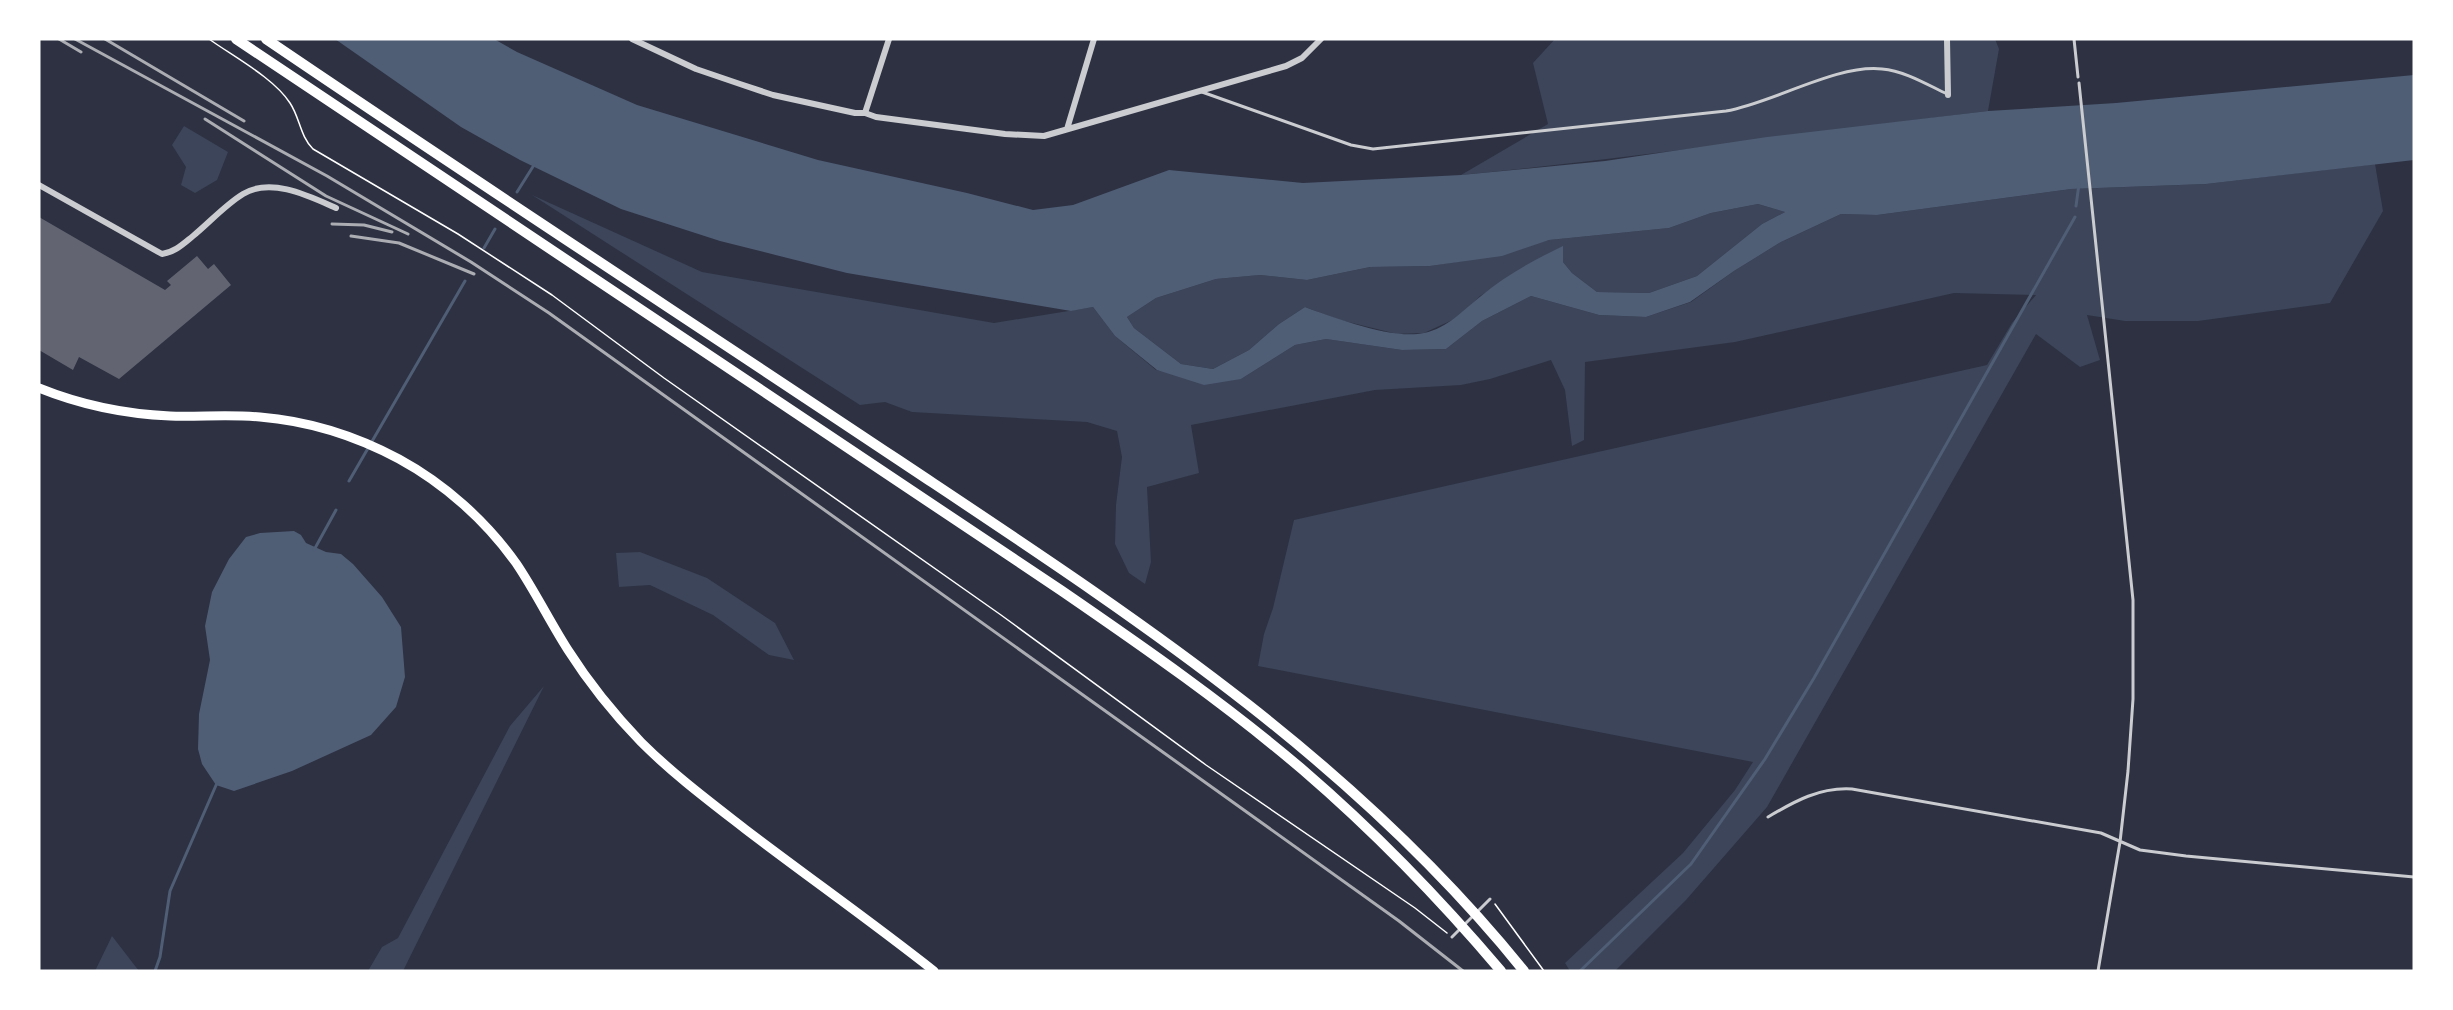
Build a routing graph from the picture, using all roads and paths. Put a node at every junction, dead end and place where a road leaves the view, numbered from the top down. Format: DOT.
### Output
graph roads {
  1 [pos="210,39"];
  2 [pos="236,39"];
  3 [pos="266,39"];
  4 [pos="633,39"];
  5 [pos="889,39"];
  6 [pos="1094,39"];
  7 [pos="1321,39"];
  8 [pos="1947,39"];
  9 [pos="2074,39"];
  10 [pos="2078,77"];
  11 [pos="2079,83"];
  12 [pos="1201,91"];
  13 [pos="1948,95"];
  14 [pos="866,113"];
  15 [pos="1067,129"];
  16 [pos="39,185"];
  17 [pos="336,208"];
  18 [pos="39,388"];
  19 [pos="1768,817"];
  20 [pos="2120,842"];
  21 [pos="2414,877"];
  22 [pos="1490,899"];
  23 [pos="1452,937"];
  24 [pos="934,971"];
  25 [pos="1501,971"];
  26 [pos="1524,971"];
  27 [pos="1544,971"];
  28 [pos="2098,971"];
  1 -- 23 [label="path"];
  2 -- 25 [label="highway"];
  3 -- 26 [label="highway"];
  4 -- 14 [label="street"];
  5 -- 14 [label="street"];
  6 -- 15 [label="street"];
  7 -- 12 [label="street"];
  8 -- 13 [label="street"];
  9 -- 10 [label="lane"];
  11 -- 20 [label="lane"];
  12 -- 13 [label="lane"];
  12 -- 15 [label="street"];
  14 -- 15 [label="street"];
  16 -- 17 [label="street"];
  18 -- 24 [label="main road"];
  19 -- 20 [label="lane"];
  20 -- 21 [label="lane"];
  20 -- 28 [label="lane"];
  22 -- 23 [label="lane"];
  22 -- 27 [label="path"];
}
